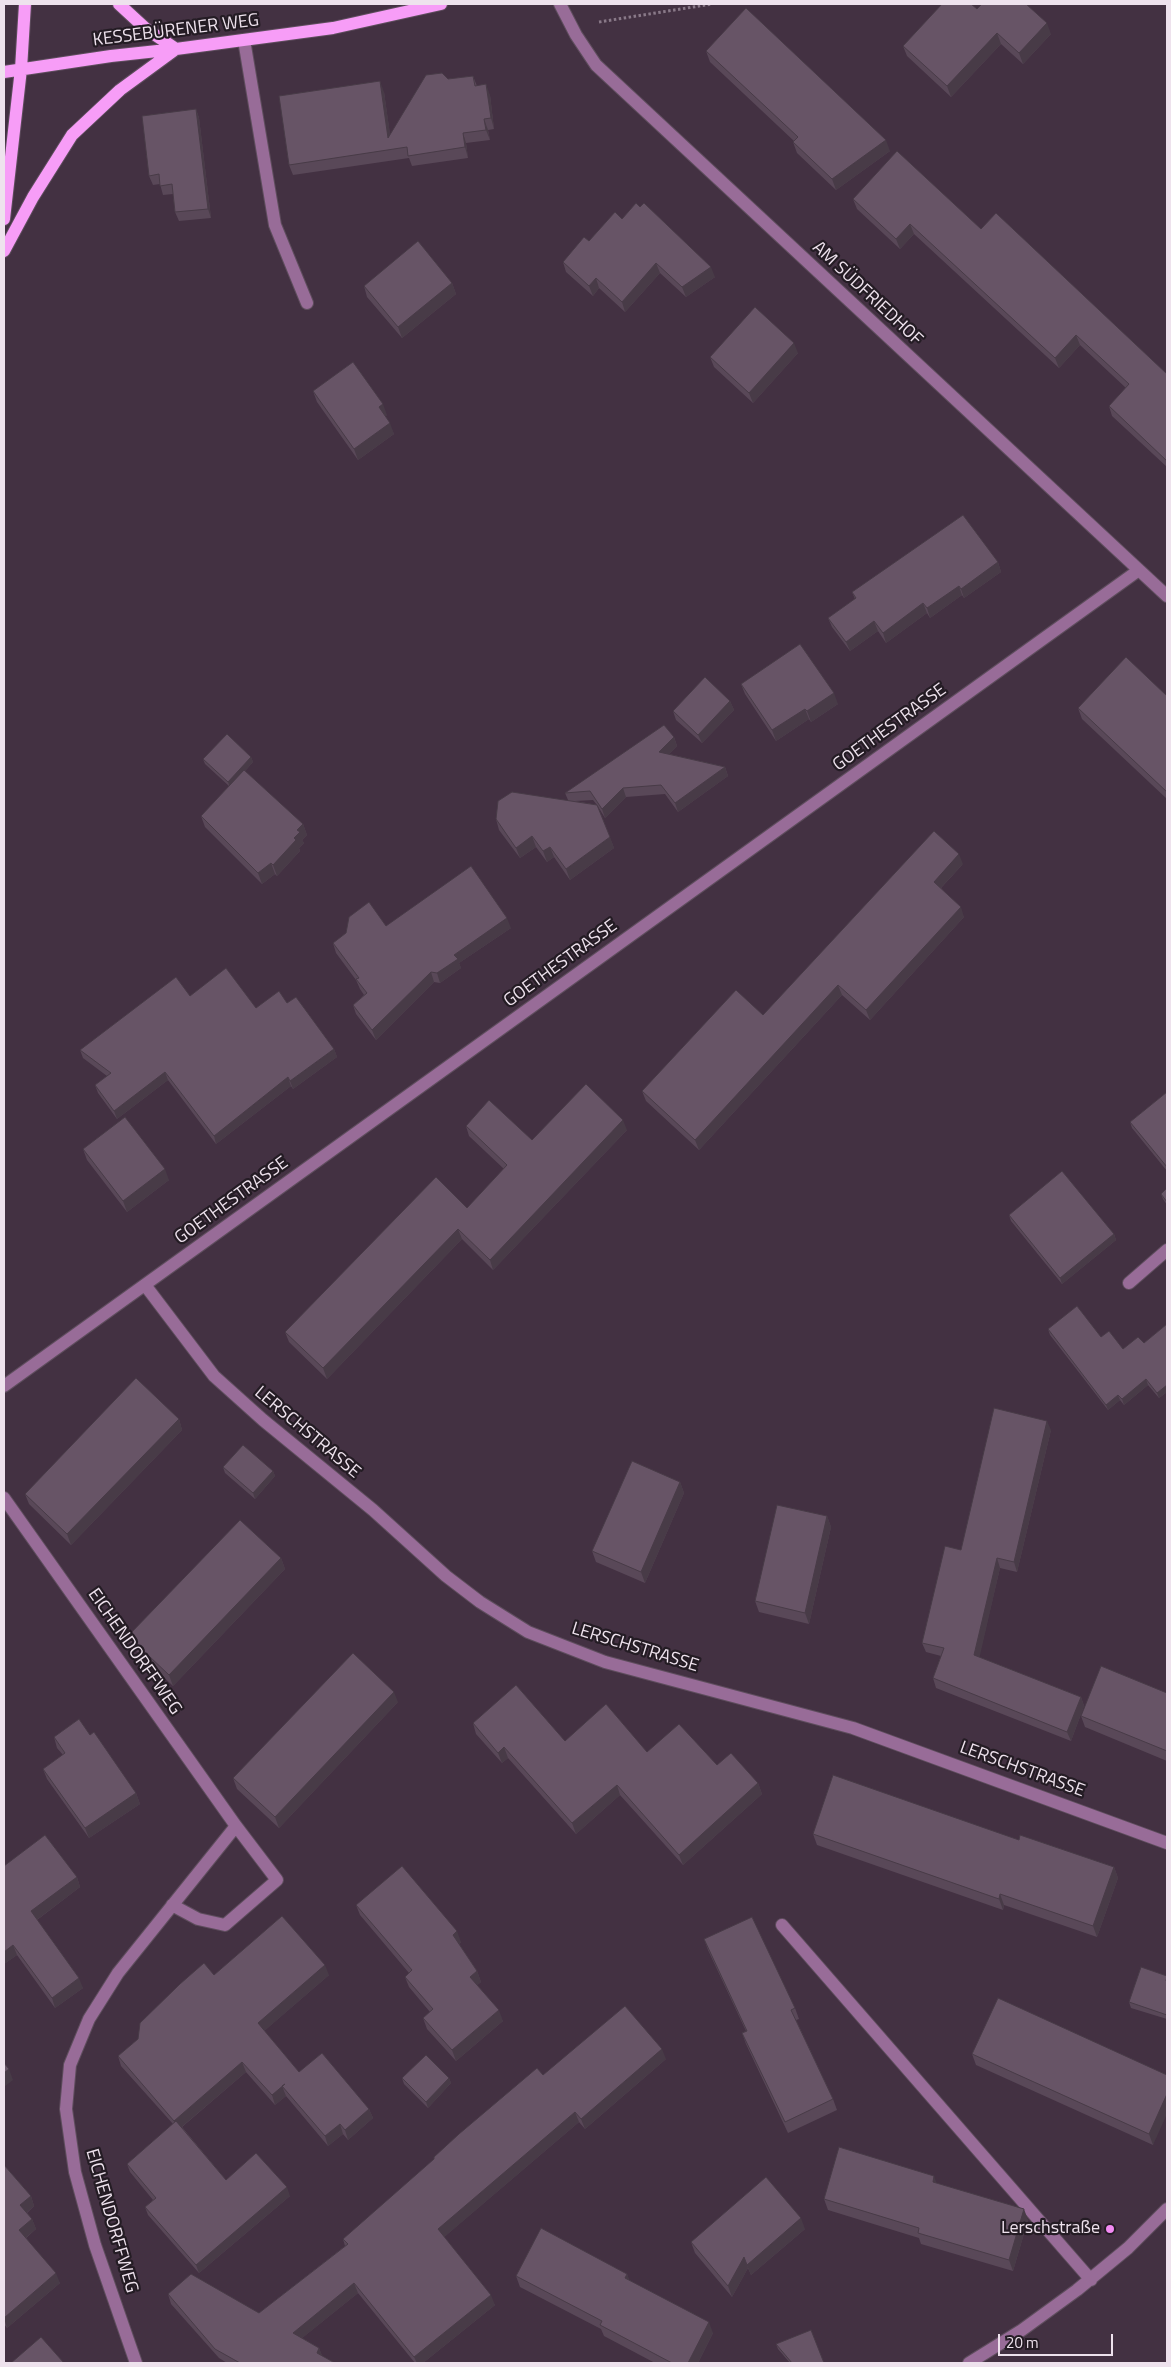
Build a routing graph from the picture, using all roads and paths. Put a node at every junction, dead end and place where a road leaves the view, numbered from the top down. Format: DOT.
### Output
graph roads {
  1 [pos="25,4"];
  2 [pos="119,4"];
  3 [pos="441,4"];
  4 [pos="560,4"];
  5 [pos="712,4"];
  6 [pos="571,26"];
  7 [pos="244,40"];
  8 [pos="176,49"];
  9 [pos="21,69"];
  10 [pos="4,72"];
  11 [pos="4,219"];
  12 [pos="4,250"];
  13 [pos="307,303"];
  14 [pos="1139,570"];
  15 [pos="1167,596"];
  16 [pos="1167,1250"];
  17 [pos="1130,1283"];
  18 [pos="145,1285"];
  19 [pos="4,1386"];
  20 [pos="4,1498"];
  21 [pos="236,1826"];
  22 [pos="1167,1843"];
  23 [pos="172,1905"];
  24 [pos="782,1925"];
  25 [pos="1167,2210"];
  26 [pos="1091,2280"];
  27 [pos="136,2363"];
  28 [pos="968,2363"];
  1 -- 9 [label="main road"];
  2 -- 8 [label="main road"];
  3 -- 7 [label="main road, KESSEBÜRENER WEG"];
  4 -- 6 [label="street, AM SÜDFRIEDHOF"];
  5 -- 6 [label="path"];
  6 -- 14 [label="street, AM SÜDFRIEDHOF"];
  7 -- 8 [label="main road, KESSEBÜRENER WEG"];
  7 -- 13 [label="street"];
  8 -- 9 [label="main road, KESSEBÜRENER WEG"];
  8 -- 12 [label="main road"];
  9 -- 10 [label="main road, KESSEBÜRENER WEG"];
  9 -- 11 [label="main road"];
  14 -- 15 [label="street, AM SÜDFRIEDHOF"];
  14 -- 18 [label="street, GOETHESTRASSE"];
  16 -- 17 [label="street"];
  18 -- 19 [label="street, GOETHESTRASSE"];
  18 -- 22 [label="street, LERSCHSTRASSE"];
  20 -- 21 [label="street, EICHENDORFFWEG"];
  21 -- 23 [label="street, EICHENDORFFWEG"];
  21 -- 23 [label="street, EICHENDORFFWEG"];
  23 -- 27 [label="street, EICHENDORFFWEG"];
  24 -- 26 [label="street"];
  25 -- 26 [label="street"];
  26 -- 28 [label="street"];
}
